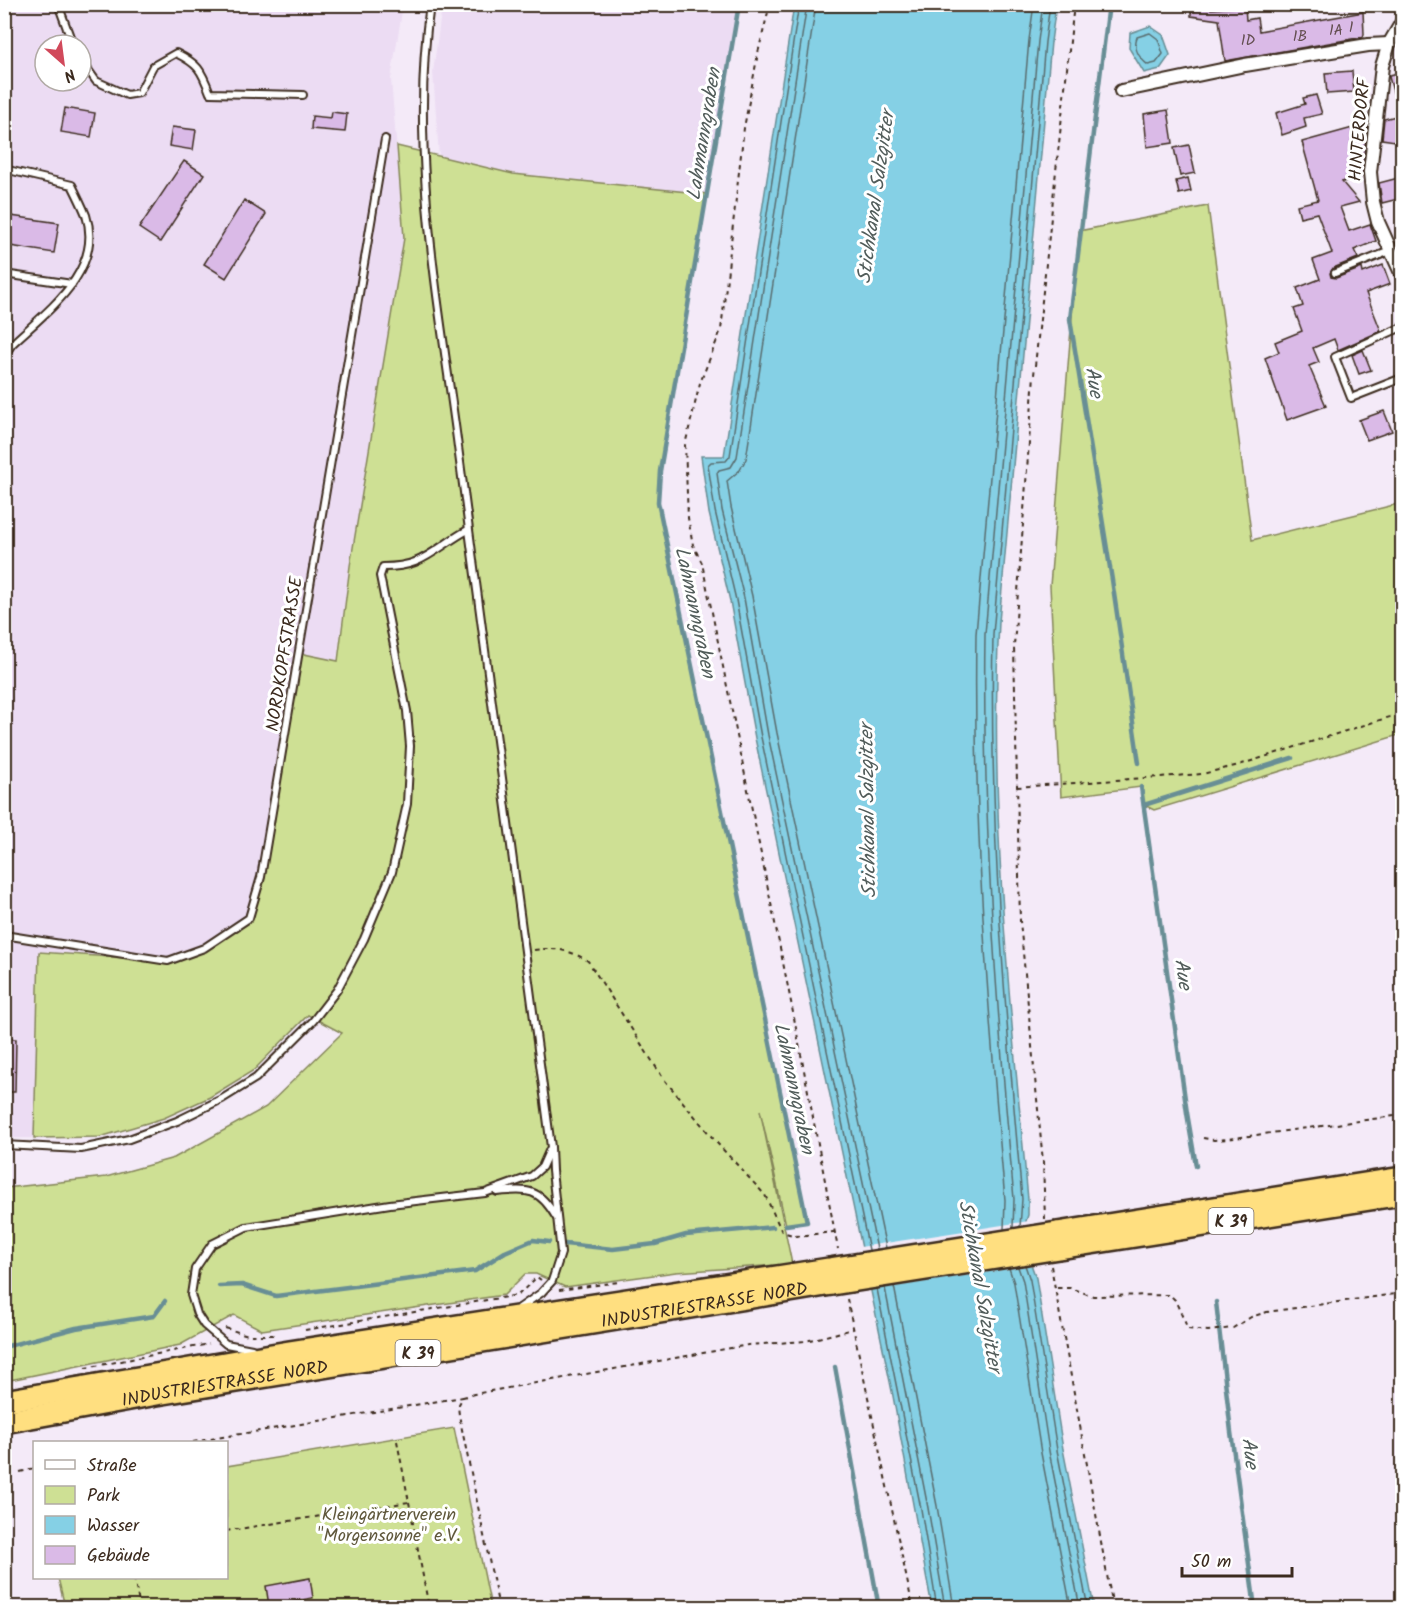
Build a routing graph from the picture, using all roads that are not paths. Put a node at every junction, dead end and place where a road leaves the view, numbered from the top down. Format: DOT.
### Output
graph roads {
  1 [pos="57,4"];
  2 [pos="430,4"];
  3 [pos="1402,22"];
  4 [pos="68,33"];
  5 [pos="1389,44"];
  6 [pos="93,77"];
  7 [pos="1121,91"];
  8 [pos="303,95"];
  9 [pos="385,139"];
  10 [pos="4,169"];
  11 [pos="1390,251"];
  12 [pos="1335,273"];
  13 [pos="4,274"];
  14 [pos="1402,275"];
  15 [pos="72,284"];
  16 [pos="1402,327"];
  17 [pos="4,356"];
  18 [pos="1402,378"];
  19 [pos="468,530"];
  20 [pos="4,935"];
  21 [pos="4,1145"];
  22 [pos="551,1147"];
  23 [pos="1402,1178"];
  24 [pos="485,1193"];
  25 [pos="1402,1194"];
  26 [pos="558,1220"];
  27 [pos="1053,1242"];
  28 [pos="837,1276"];
  29 [pos="505,1318"];
  30 [pos="289,1352"];
  31 [pos="4,1401"];
  32 [pos="4,1422"];
  1 -- 4 [label="lane"];
  2 -- 19 [label="lane"];
  3 -- 5 [label="street, HINTERDORF"];
  5 -- 7 [label="street"];
  5 -- 11 [label="street, HINTERDORF"];
  6 -- 8 [label="lane"];
  9 -- 20 [label="lane, NORDKOPFSTRASSE"];
  10 -- 15 [label="lane"];
  11 -- 12 [label="lane"];
  11 -- 14 [label="street, HINTERDORF"];
  13 -- 15 [label="lane"];
  15 -- 17 [label="lane"];
  16 -- 18 [label="lane"];
  19 -- 21 [label="lane"];
  19 -- 22 [label="lane"];
  22 -- 24 [label="lane"];
  22 -- 26 [label="lane"];
  23 -- 27 [label="highway, INDUSTRIESTRASSE NORD / K 39"];
  24 -- 26 [label="lane"];
  24 -- 30 [label="lane"];
  25 -- 27 [label="highway, INDUSTRIESTRASSE NORD / K 39"];
  26 -- 29 [label="lane"];
  27 -- 28 [label="highway, INDUSTRIESTRASSE NORD / K 39, bridge"];
  28 -- 29 [label="highway, INDUSTRIESTRASSE NORD / K 39"];
  28 -- 32 [label="highway, INDUSTRIESTRASSE NORD / K 39"];
  29 -- 30 [label="highway, INDUSTRIESTRASSE NORD / K 39"];
  30 -- 31 [label="highway, INDUSTRIESTRASSE NORD / K 39"];
}
